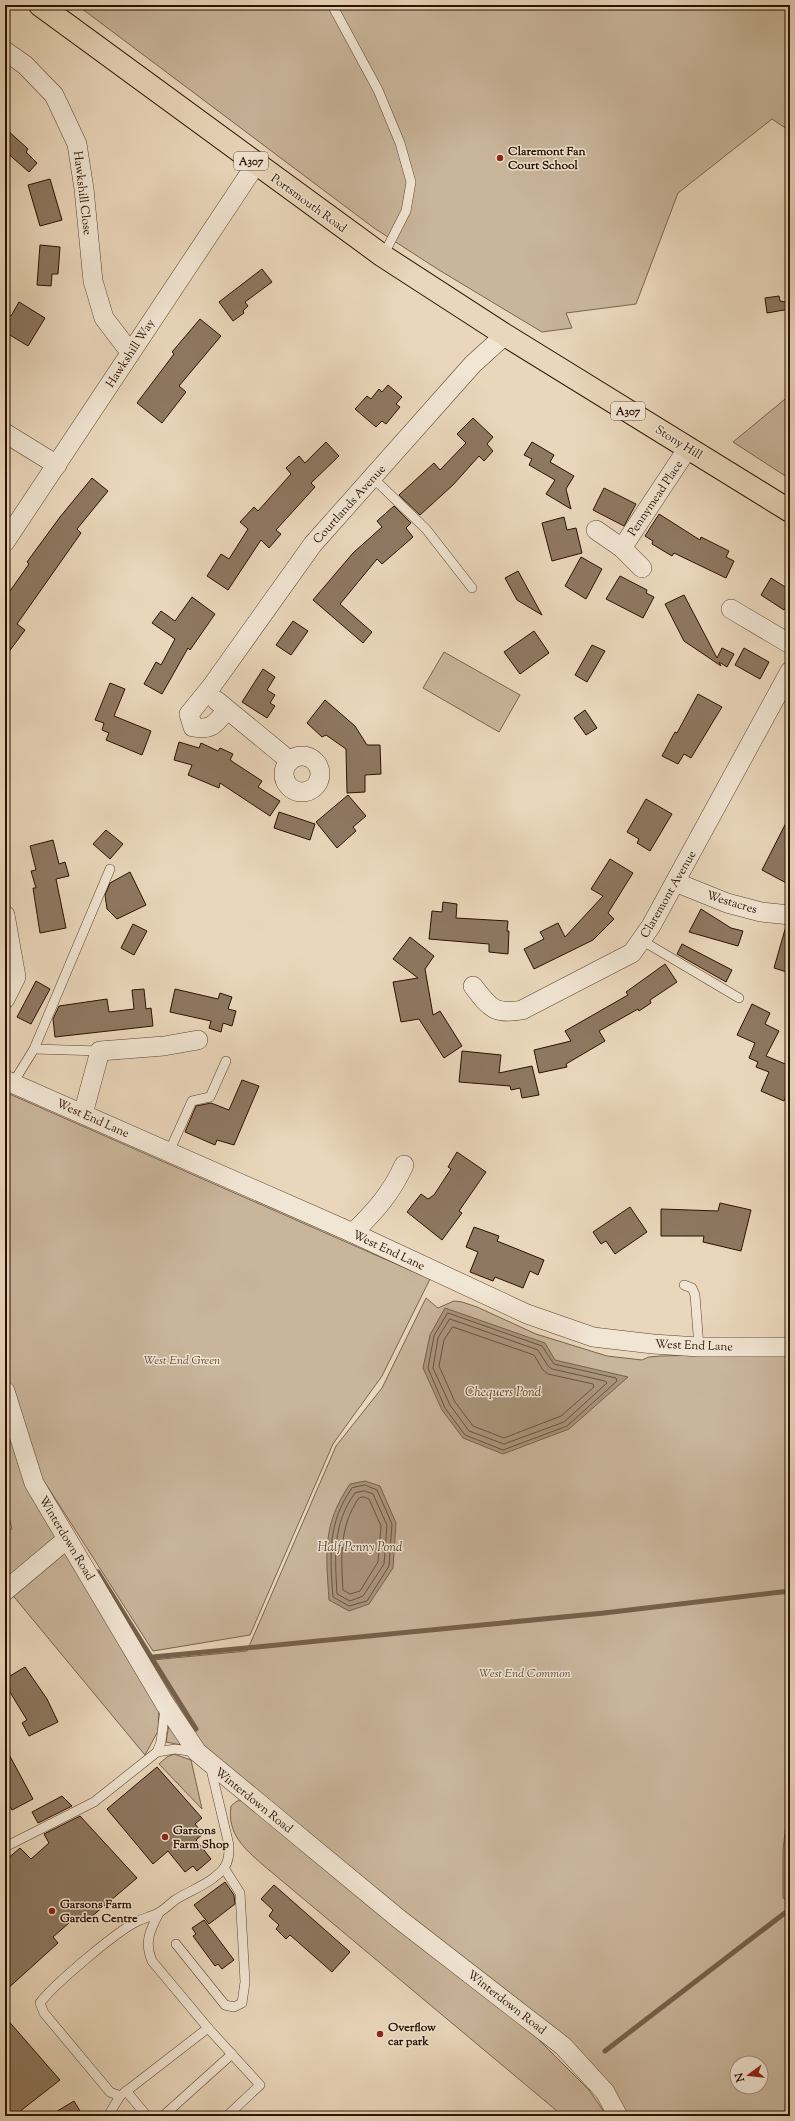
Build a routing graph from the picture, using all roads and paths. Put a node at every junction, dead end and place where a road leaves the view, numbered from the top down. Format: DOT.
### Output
graph roads {
  1 [pos="40,5"];
  2 [pos="332,5"];
  3 [pos="5,51"];
  4 [pos="256,164"];
  5 [pos="383,256"];
  6 [pos="466,310"];
  7 [pos="505,335"];
  8 [pos="130,352"];
  9 [pos="5,433"];
  10 [pos="688,448"];
  11 [pos="56,465"];
  12 [pos="372,477"];
  13 [pos="790,511"];
  14 [pos="596,530"];
  15 [pos="5,542"];
  16 [pos="622,548"];
  17 [pos="642,568"];
  18 [pos="472,588"];
  19 [pos="731,609"];
  20 [pos="790,644"];
  21 [pos="790,671"];
  22 [pos="211,688"];
  23 [pos="227,710"];
  24 [pos="290,761"];
  25 [pos="110,868"];
  26 [pos="675,882"];
  27 [pos="5,915"];
  28 [pos="790,915"];
  29 [pos="641,940"];
  30 [pos="473,986"];
  31 [pos="739,998"];
  32 [pos="5,999"];
  33 [pos="198,1040"];
  34 [pos="34,1049"];
  35 [pos="100,1051"];
  36 [pos="226,1061"];
  37 [pos="9,1081"];
  38 [pos="83,1114"];
  39 [pos="169,1152"];
  40 [pos="404,1165"];
  41 [pos="353,1233"];
  42 [pos="684,1284"];
  43 [pos="699,1347"];
  44 [pos="790,1347"];
  45 [pos="5,1391"];
  46 [pos="67,1539"];
  47 [pos="5,1591"];
  48 [pos="165,1704"];
  49 [pos="157,1752"];
  50 [pos="203,1758"];
  51 [pos="5,1847"];
  52 [pos="224,1868"];
  53 [pos="159,1913"];
  54 [pos="176,1944"];
  55 [pos="208,2028"];
  56 [pos="232,2054"];
  57 [pos="123,2093"];
  58 [pos="108,2116"];
  59 [pos="147,2116"];
  60 [pos="163,2116"];
  61 [pos="227,2116"];
  62 [pos="618,2116"];
  1 -- 4 [label="main road, Portsmouth Road / A307"];
  2 -- 5 [label="lane"];
  3 -- 8 [label="street, Hawkshill Close"];
  4 -- 5 [label="main road, Portsmouth Road / A307"];
  4 -- 8 [label="street, Hawkshill Way"];
  5 -- 6 [label="main road, Portsmouth Road / A307"];
  6 -- 7 [label="main road, Stony Hill / A307"];
  7 -- 10 [label="main road, Stony Hill / A307"];
  7 -- 12 [label="street, Courtlands Avenue"];
  8 -- 11 [label="street, Hawkshill Way"];
  9 -- 11 [label="street"];
  10 -- 13 [label="main road, Stony Hill / A307"];
  10 -- 16 [label="street, Pennymead Place"];
  11 -- 15 [label="street, Hawkshill Way"];
  12 -- 18 [label="lane"];
  12 -- 22 [label="street, Courtlands Avenue"];
  14 -- 16 [label="street, Pennymead Place"];
  16 -- 17 [label="street, Pennymead Place"];
  19 -- 20 [label="street"];
  21 -- 26 [label="street, Claremont Avenue"];
  22 -- 23 [label="street"];
  22 -- 23 [label="street, Courtlands Avenue"];
  23 -- 24 [label="street"];
  25 -- 34 [label="lane"];
  26 -- 28 [label="street, Westacres"];
  26 -- 29 [label="street, Claremont Avenue"];
  27 -- 32 [label="street"];
  29 -- 30 [label="street, Claremont Avenue"];
  29 -- 31 [label="lane"];
  33 -- 35 [label="street"];
  34 -- 35 [label="lane"];
  34 -- 37 [label="lane"];
  35 -- 38 [label="street"];
  36 -- 39 [label="lane"];
  37 -- 38 [label="street, West End Lane"];
  38 -- 39 [label="street, West End Lane"];
  39 -- 41 [label="street, West End Lane"];
  40 -- 41 [label="street"];
  41 -- 43 [label="street, West End Lane"];
  42 -- 43 [label="lane"];
  43 -- 44 [label="street, West End Lane"];
  45 -- 46 [label="street, Winterdown Road"];
  46 -- 47 [label="street"];
  46 -- 48 [label="street, Winterdown Road"];
  48 -- 49 [label="lane"];
  48 -- 50 [label="street, Winterdown Road"];
  49 -- 50 [label="lane"];
  49 -- 51 [label="lane"];
  50 -- 52 [label="lane"];
  50 -- 62 [label="street, Winterdown Road"];
  52 -- 53 [label="lane"];
  52 -- 54 [label="lane"];
  53 -- 55 [label="lane"];
  53 -- 57 [label="lane"];
  55 -- 56 [label="lane"];
  55 -- 57 [label="lane"];
  56 -- 60 [label="lane"];
  56 -- 61 [label="lane"];
  57 -- 58 [label="lane"];
  57 -- 59 [label="lane"];
}
